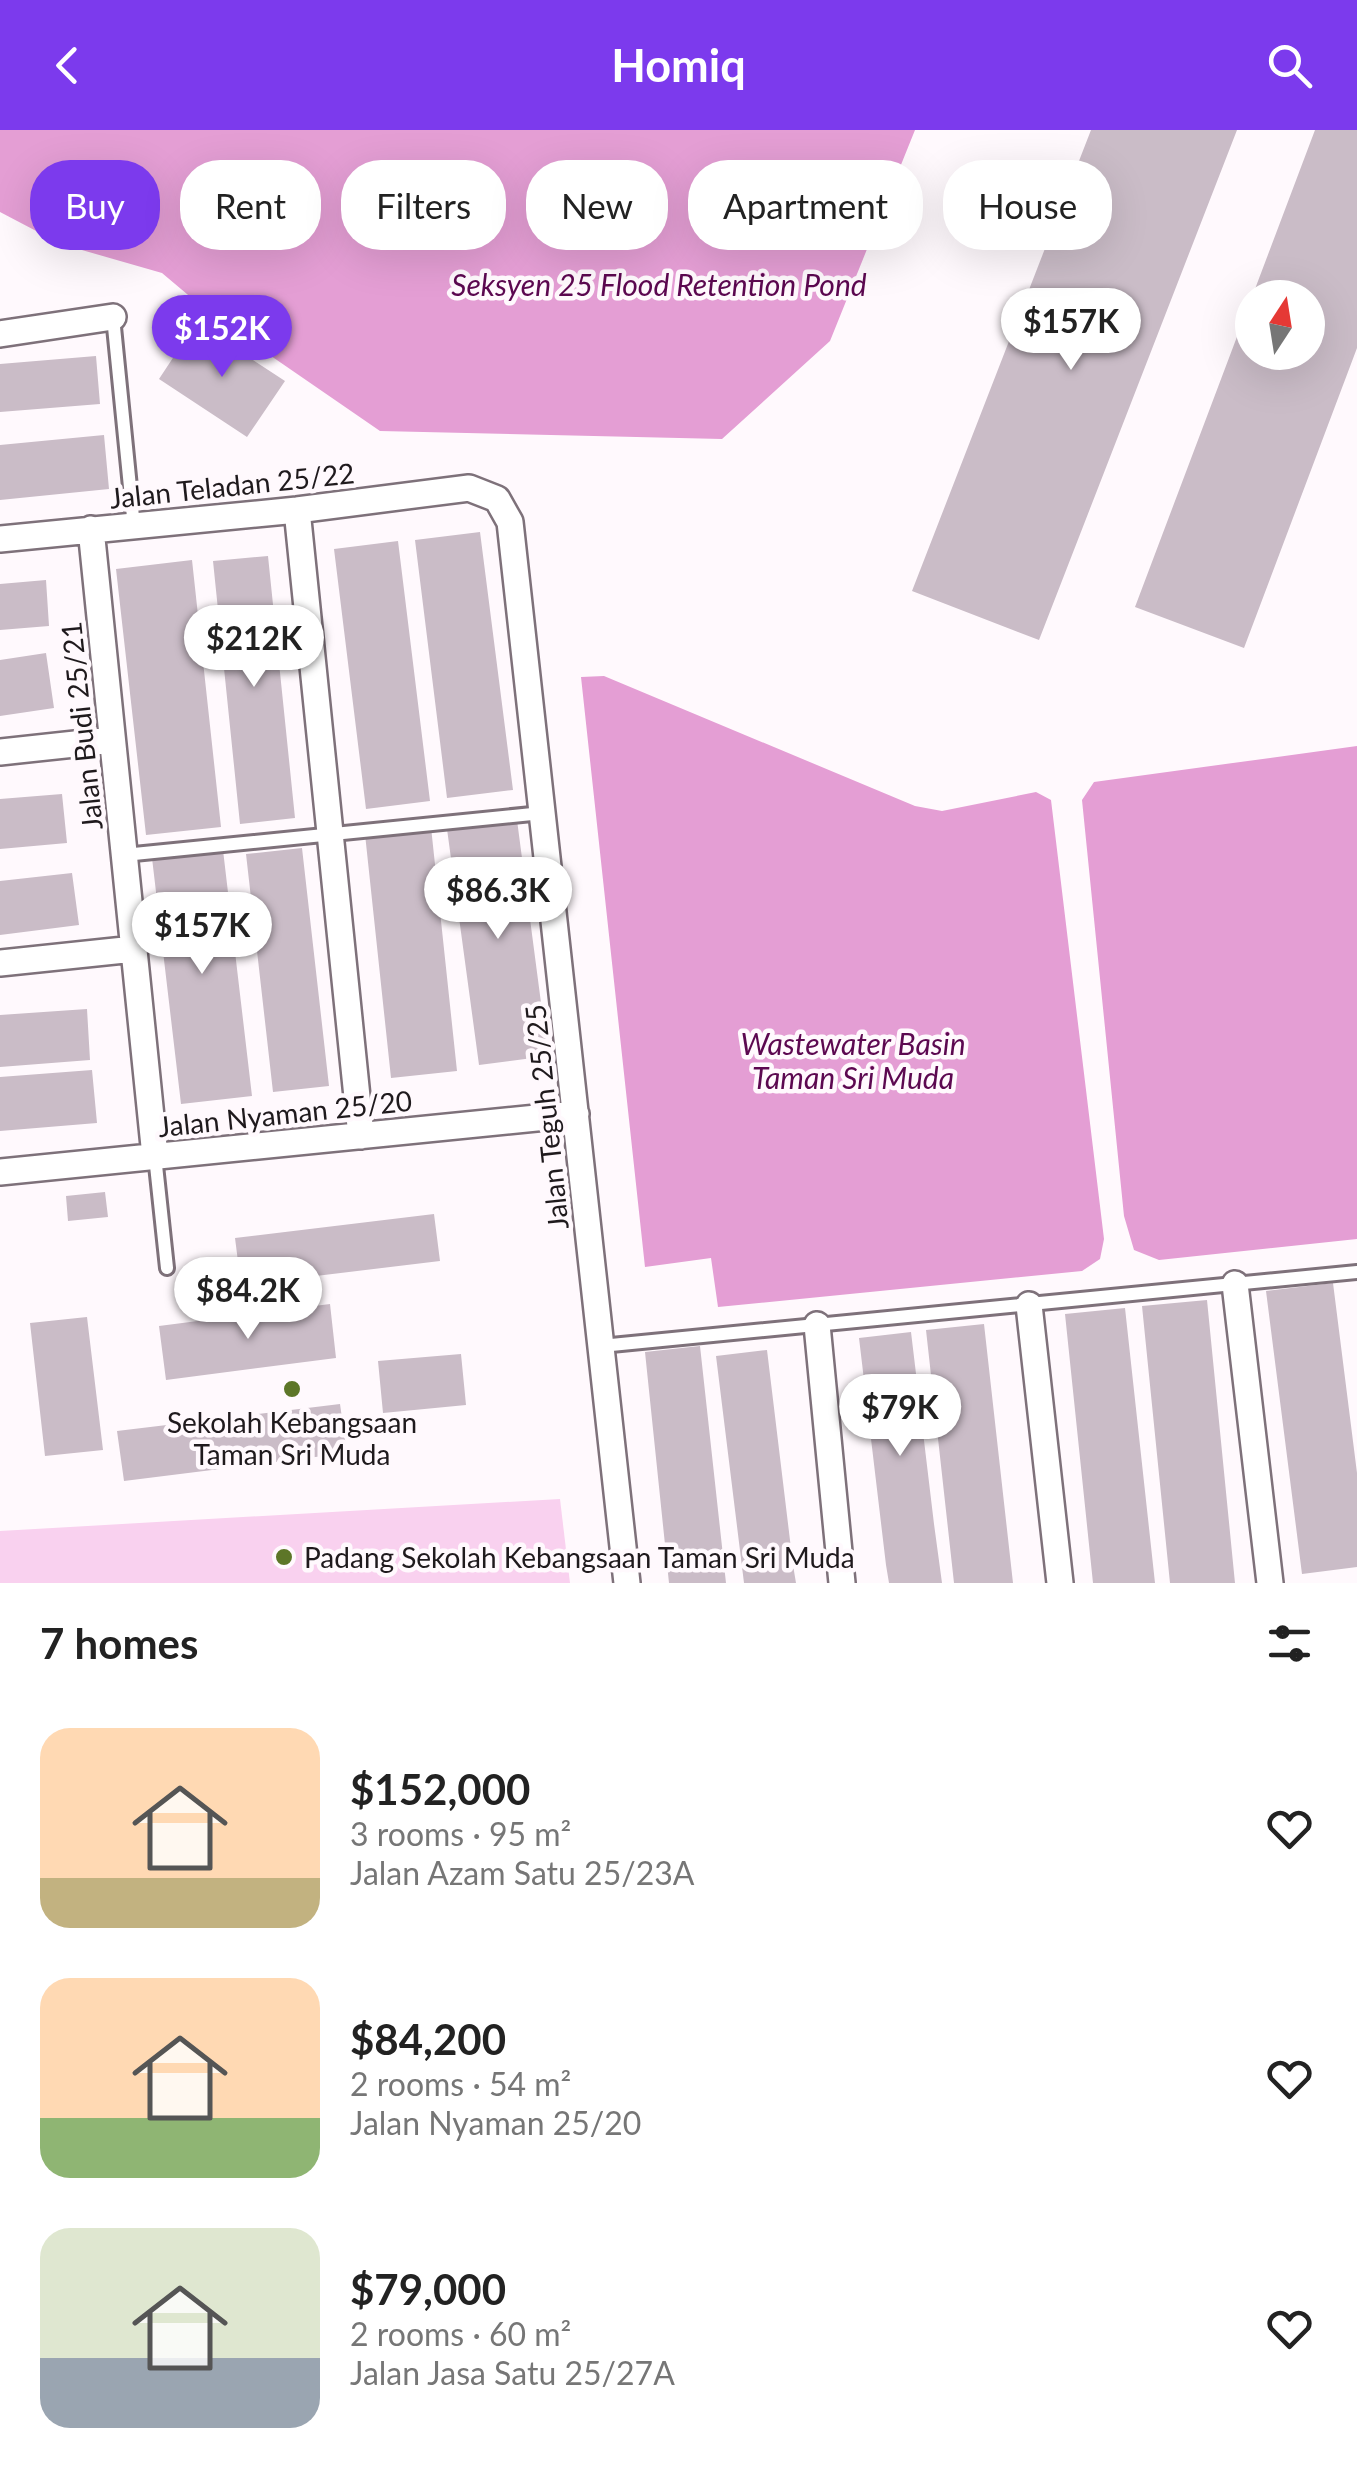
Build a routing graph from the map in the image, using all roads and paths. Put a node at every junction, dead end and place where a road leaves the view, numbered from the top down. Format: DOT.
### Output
graph roads {
  1 [pos="113,317"];
  2 [pos="0,334"];
  3 [pos="469,488"];
  4 [pos="296,510"];
  5 [pos="134,527"];
  6 [pos="90,530"];
  7 [pos="0,539"];
  8 [pos="112,740"];
  9 [pos="0,752"];
  10 [pos="542,814"];
  11 [pos="330,835"];
  12 [pos="124,855"];
  13 [pos="134,948"];
  14 [pos="0,963"];
  15 [pos="576,1114"];
  16 [pos="361,1136"];
  17 [pos="155,1156"];
  18 [pos="0,1172"];
  19 [pos="167,1268"];
  20 [pos="1357,1272"];
  21 [pos="1235,1284"];
  22 [pos="1029,1304"];
  23 [pos="818,1325"];
  24 [pos="601,1346"];
  25 [pos="627,1583"];
  26 [pos="842,1583"];
  27 [pos="1060,1583"];
  28 [pos="1270,1583"];
  1 -- 2 [label="street"];
  1 -- 5 [label="lane"];
  3 -- 4 [label="street, Jalan Teladan 25/22"];
  3 -- 10 [label="street, Jalan Teguh 25/25"];
  4 -- 5 [label="street, Jalan Teladan 25/22"];
  4 -- 11 [label="street"];
  5 -- 6 [label="street, Jalan Teladan 25/22"];
  6 -- 7 [label="street, Jalan Teladan 25/22"];
  6 -- 8 [label="street, Jalan Budi 25/21"];
  8 -- 9 [label="street"];
  8 -- 12 [label="street, Jalan Budi 25/21"];
  10 -- 11 [label="lane"];
  10 -- 15 [label="street, Jalan Teguh 25/25"];
  11 -- 12 [label="lane"];
  11 -- 16 [label="street"];
  12 -- 13 [label="street, Jalan Budi 25/21"];
  13 -- 14 [label="street"];
  13 -- 17 [label="street, Jalan Budi 25/21"];
  15 -- 16 [label="street, Jalan Nyaman 25/20"];
  15 -- 24 [label="street, Jalan Teguh 25/25"];
  16 -- 17 [label="street, Jalan Nyaman 25/20"];
  17 -- 18 [label="street, Jalan Nyaman 25/20"];
  17 -- 19 [label="lane"];
  20 -- 21 [label="lane"];
  21 -- 22 [label="lane"];
  21 -- 28 [label="street"];
  22 -- 23 [label="lane"];
  22 -- 27 [label="street"];
  23 -- 24 [label="lane"];
  23 -- 26 [label="street"];
  24 -- 25 [label="street, Jalan Teguh 25/25"];
}
